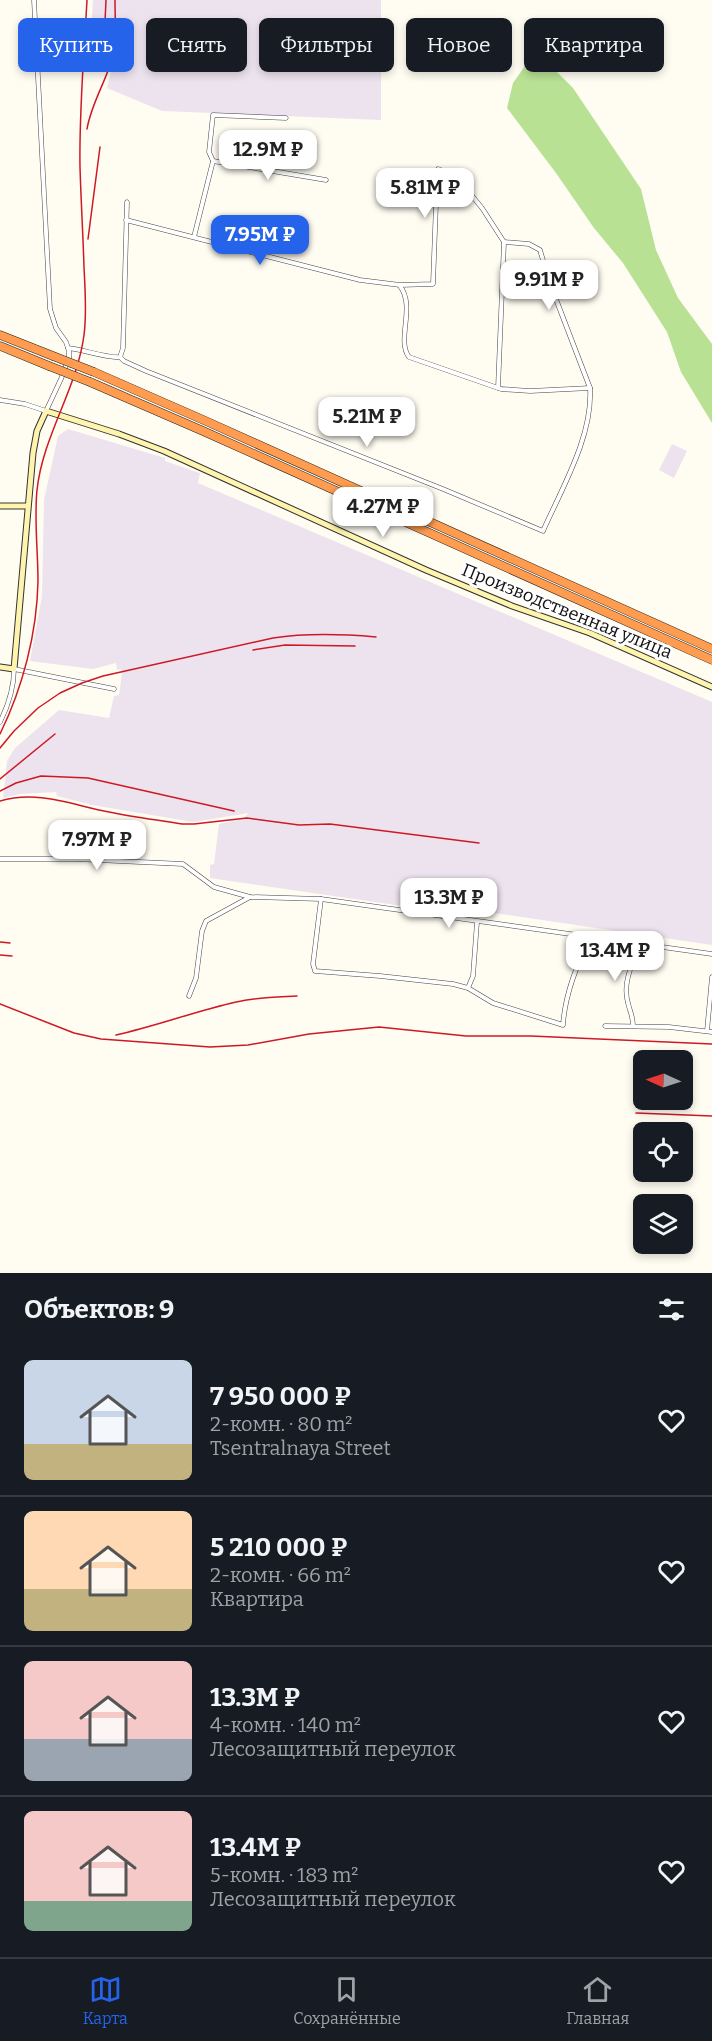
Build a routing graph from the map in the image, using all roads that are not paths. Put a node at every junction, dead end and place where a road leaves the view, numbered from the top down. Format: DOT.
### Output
graph roads {
  1 [pos="34,0"];
  2 [pos="286,118"];
  3 [pos="213,160"];
  4 [pos="326,180"];
  5 [pos="127,202"];
  6 [pos="126,220"];
  7 [pos="194,237"];
  8 [pos="504,242"];
  9 [pos="400,285"];
  10 [pos="0,335"];
  11 [pos="0,346"];
  12 [pos="68,348"];
  13 [pos="120,357"];
  14 [pos="498,388"];
  15 [pos="590,388"];
  16 [pos="0,400"];
  17 [pos="46,411"];
  18 [pos="0,506"];
  19 [pos="27,507"];
  20 [pos="712,648"];
  21 [pos="712,660"];
  22 [pos="0,667"];
  23 [pos="14,669"];
  24 [pos="712,687"];
  25 [pos="114,688"];
  26 [pos="0,722"];
  27 [pos="0,859"];
  28 [pos="250,897"];
  29 [pos="321,899"];
  30 [pos="477,922"];
  31 [pos="590,937"];
  32 [pos="639,944"];
  33 [pos="712,954"];
  34 [pos="712,977"];
  35 [pos="468,988"];
  36 [pos="189,996"];
  37 [pos="604,1026"];
  38 [pos="633,1026"];
  39 [pos="710,1032"];
  1 -- 12 [label="street"];
  2 -- 3 [label="street"];
  3 -- 4 [label="street"];
  3 -- 7 [label="street"];
  5 -- 6 [label="street"];
  6 -- 7 [label="street"];
  6 -- 13 [label="street"];
  7 -- 9 [label="street"];
  8 -- 9 [label="street"];
  8 -- 14 [label="street"];
  8 -- 15 [label="street"];
  9 -- 14 [label="street"];
  10 -- 20 [label="highway, bridge"];
  11 -- 21 [label="highway, bridge"];
  12 -- 13 [label="street"];
  12 -- 17 [label="street"];
  13 -- 15 [label="street"];
  14 -- 15 [label="street"];
  16 -- 17 [label="street"];
  17 -- 19 [label="street"];
  17 -- 24 [label="street, Производственная улица"];
  18 -- 19 [label="street"];
  19 -- 23 [label="street"];
  22 -- 23 [label="street"];
  23 -- 25 [label="street"];
  23 -- 26 [label="street"];
  27 -- 28 [label="street"];
  28 -- 29 [label="street"];
  28 -- 36 [label="street"];
  29 -- 30 [label="street"];
  29 -- 35 [label="street"];
  30 -- 31 [label="street"];
  30 -- 35 [label="street"];
  31 -- 32 [label="street"];
  31 -- 35 [label="street"];
  32 -- 33 [label="street"];
  32 -- 38 [label="street"];
  34 -- 39 [label="street"];
  37 -- 38 [label="street"];
  38 -- 39 [label="street"];
}
